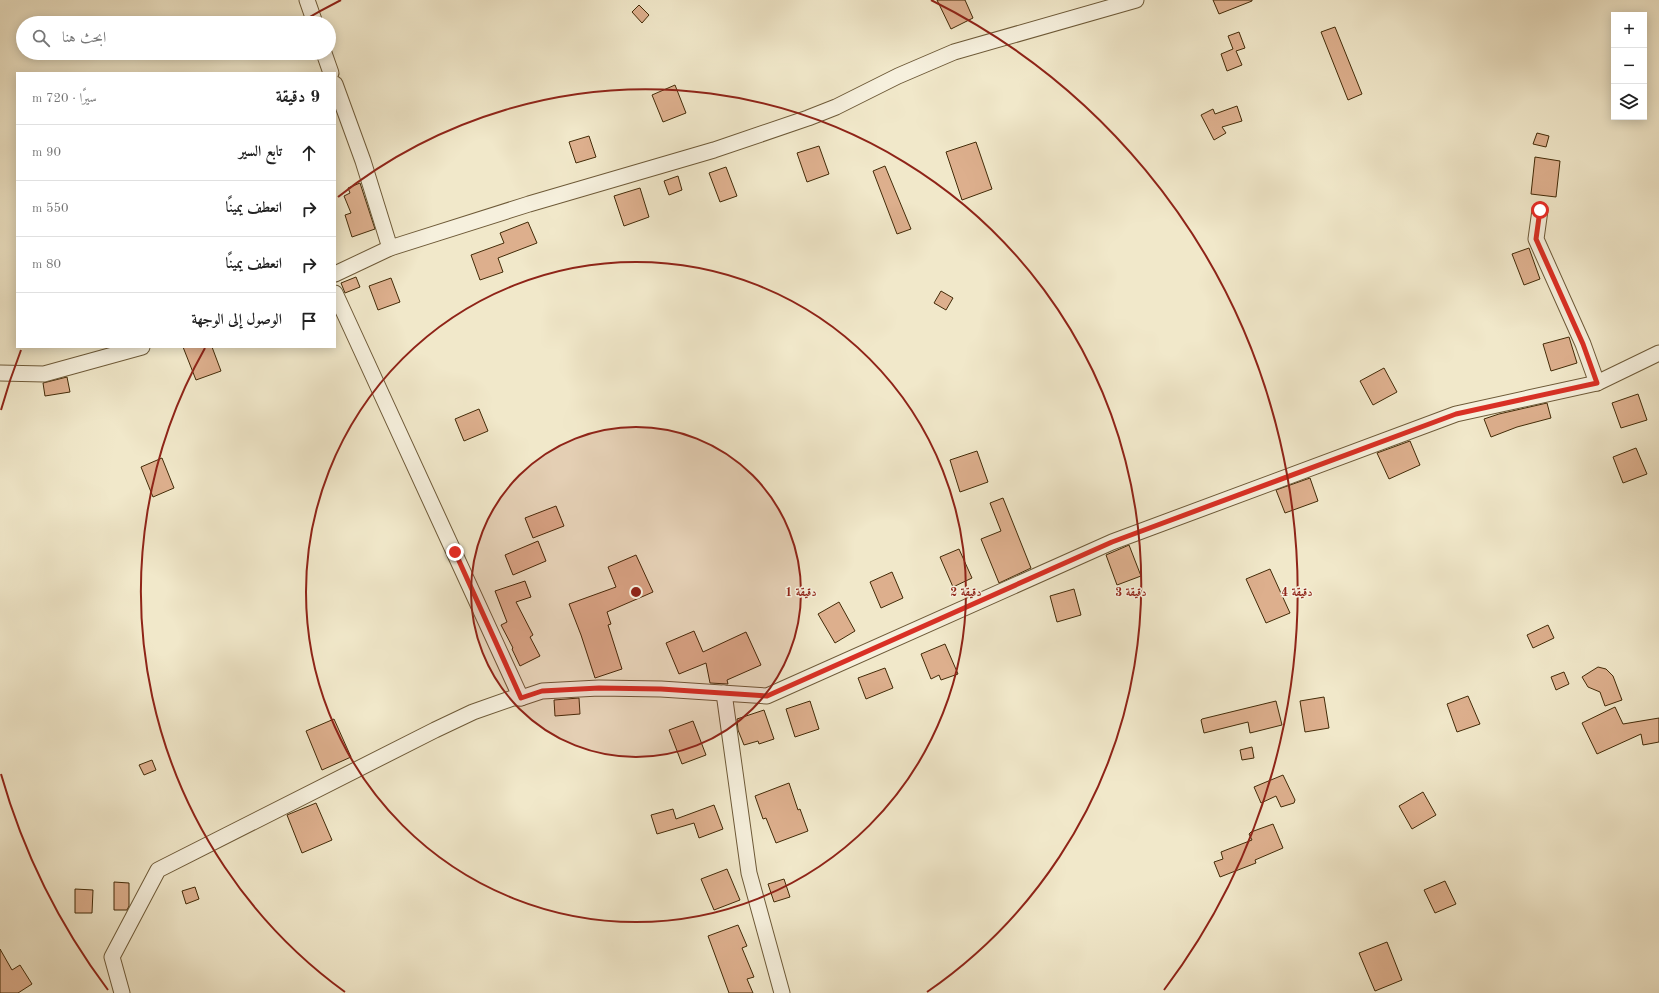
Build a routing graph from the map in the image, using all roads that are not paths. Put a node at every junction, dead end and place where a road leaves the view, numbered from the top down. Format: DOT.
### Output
graph roads {
  1 [pos="307,0"];
  2 [pos="1136,0"];
  3 [pos="313,16"];
  4 [pos="326,60"];
  5 [pos="331,72"];
  6 [pos="336,87"];
  7 [pos="1540,210"];
  8 [pos="390,248"];
  9 [pos="336,274"];
  10 [pos="336,295"];
  11 [pos="138,348"];
  12 [pos="1659,353"];
  13 [pos="0,373"];
  14 [pos="1597,383"];
  15 [pos="724,693"];
  16 [pos="521,698"];
  17 [pos="122,993"];
  18 [pos="782,993"];
  1 -- 3 [label="street"];
  2 -- 8 [label="street"];
  4 -- 5 [label="street"];
  6 -- 8 [label="street"];
  7 -- 14 [label="street"];
  8 -- 9 [label="street"];
  10 -- 16 [label="street"];
  11 -- 13 [label="street"];
  12 -- 14 [label="street"];
  14 -- 15 [label="street"];
  15 -- 16 [label="street"];
  15 -- 18 [label="street"];
  16 -- 17 [label="street"];
}
